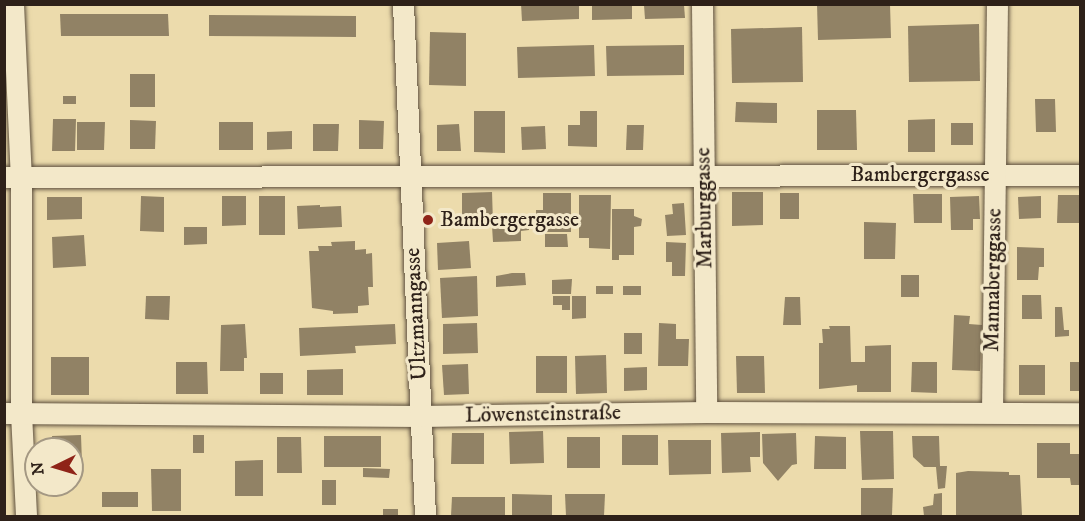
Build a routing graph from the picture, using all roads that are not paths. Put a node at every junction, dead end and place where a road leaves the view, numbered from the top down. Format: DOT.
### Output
graph roads {
  1 [pos="13,4"];
  2 [pos="403,4"];
  3 [pos="702,4"];
  4 [pos="997,4"];
  5 [pos="409,175"];
  6 [pos="704,175"];
  7 [pos="994,175"];
  8 [pos="1080,175"];
  9 [pos="13,177"];
  10 [pos="706,412"];
  11 [pos="992,412"];
  12 [pos="13,413"];
  13 [pos="1080,413"];
  14 [pos="420,416"];
  15 [pos="26,516"];
  16 [pos="425,516"];
  1 -- 9 [label="street"];
  2 -- 5 [label="street, Ultzmanngasse"];
  3 -- 6 [label="street, Marburggasse"];
  4 -- 7 [label="street, Mannaberggasse"];
  5 -- 6 [label="street, Bambergergasse"];
  5 -- 9 [label="street, Bambergergasse"];
  5 -- 14 [label="street, Ultzmanngasse"];
  6 -- 7 [label="street, Bambergergasse"];
  6 -- 10 [label="street, Marburggasse"];
  7 -- 8 [label="street, Bambergergasse"];
  7 -- 11 [label="street, Mannaberggasse"];
  9 -- 12 [label="street"];
  10 -- 11 [label="street, Löwensteinstraße"];
  10 -- 14 [label="street, Löwensteinstraße"];
  11 -- 13 [label="street, Löwensteinstraße"];
  12 -- 14 [label="street, Löwensteinstraße"];
  12 -- 15 [label="street"];
  14 -- 16 [label="street, Ultzmanngasse"];
}
